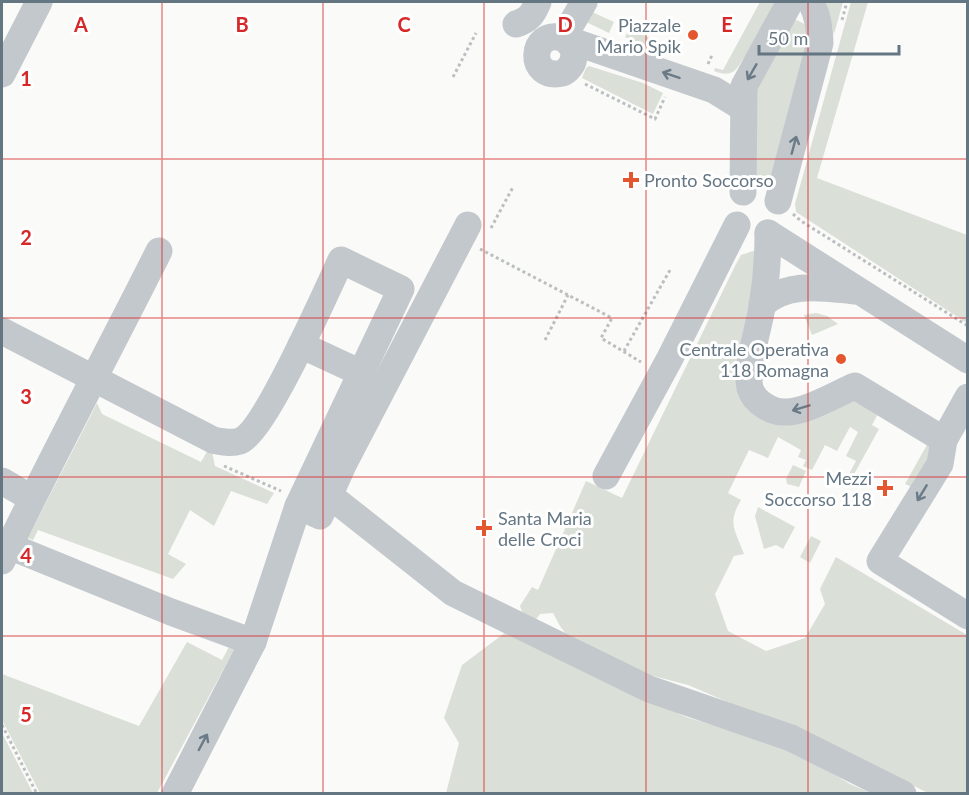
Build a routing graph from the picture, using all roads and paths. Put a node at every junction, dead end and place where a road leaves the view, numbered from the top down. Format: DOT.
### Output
graph roads {
  1 [pos="39,2"];
  2 [pos="538,2"];
  3 [pos="586,2"];
  4 [pos="790,2"];
  5 [pos="812,2"];
  6 [pos="847,2"];
  7 [pos="627,19"];
  8 [pos="516,24"];
  9 [pos="840,24"];
  10 [pos="476,33"];
  11 [pos="614,41"];
  12 [pos="2,74"];
  13 [pos="453,77"];
  14 [pos="576,79"];
  15 [pos="668,92"];
  16 [pos="743,108"];
  17 [pos="513,187"];
  18 [pos="742,192"];
  19 [pos="785,202"];
  20 [pos="737,225"];
  21 [pos="768,233"];
  22 [pos="479,234"];
  23 [pos="159,252"];
  24 [pos="670,270"];
  25 [pos="860,291"];
  26 [pos="568,295"];
  27 [pos="762,305"];
  28 [pos="968,326"];
  29 [pos="2,331"];
  30 [pos="545,340"];
  31 [pos="302,345"];
  32 [pos="624,351"];
  33 [pos="968,360"];
  34 [pos="643,366"];
  35 [pos="361,373"];
  36 [pos="95,380"];
  37 [pos="968,397"];
  38 [pos="213,440"];
  39 [pos="944,440"];
  40 [pos="606,476"];
  41 [pos="2,482"];
  42 [pos="329,495"];
  43 [pos="31,498"];
  44 [pos="299,503"];
  45 [pos="5,554"];
  46 [pos="968,616"];
  47 [pos="253,642"];
  48 [pos="2,725"];
  49 [pos="37,794"];
  50 [pos="176,794"];
  51 [pos="903,794"];
  1 -- 12 [label="street"];
  2 -- 8 [label="street"];
  16 -- 3 [label="street, one-way"];
  4 -- 16 [label="street, one-way"];
  19 -- 5 [label="street, one-way"];
  6 -- 9 [label="path"];
  7 -- 11 [label="path"];
  10 -- 13 [label="path"];
  14 -- 15 [label="path"];
  16 -- 18 [label="street"];
  17 -- 22 [label="path"];
  18 -- 19 [label="street"];
  18 -- 20 [label="street"];
  19 -- 21 [label="street"];
  19 -- 28 [label="path"];
  20 -- 21 [label="street"];
  20 -- 40 [label="street"];
  21 -- 25 [label="street"];
  21 -- 27 [label="street"];
  22 -- 26 [label="path"];
  22 -- 42 [label="street"];
  23 -- 36 [label="street"];
  24 -- 32 [label="path"];
  25 -- 27 [label="street"];
  25 -- 33 [label="street"];
  26 -- 30 [label="path"];
  26 -- 32 [label="path"];
  39 -- 27 [label="street, one-way"];
  29 -- 36 [label="street"];
  31 -- 35 [label="street"];
  31 -- 35 [label="street"];
  31 -- 38 [label="street"];
  32 -- 34 [label="path"];
  35 -- 44 [label="street"];
  36 -- 38 [label="street"];
  36 -- 43 [label="street"];
  37 -- 39 [label="street"];
  38 -- 44 [label="path"];
  39 -- 46 [label="street, one-way"];
  41 -- 43 [label="street"];
  42 -- 44 [label="street"];
  42 -- 51 [label="street"];
  43 -- 45 [label="street"];
  44 -- 47 [label="street"];
  45 -- 47 [label="street"];
  50 -- 47 [label="street, one-way"];
  48 -- 49 [label="path"];
}
